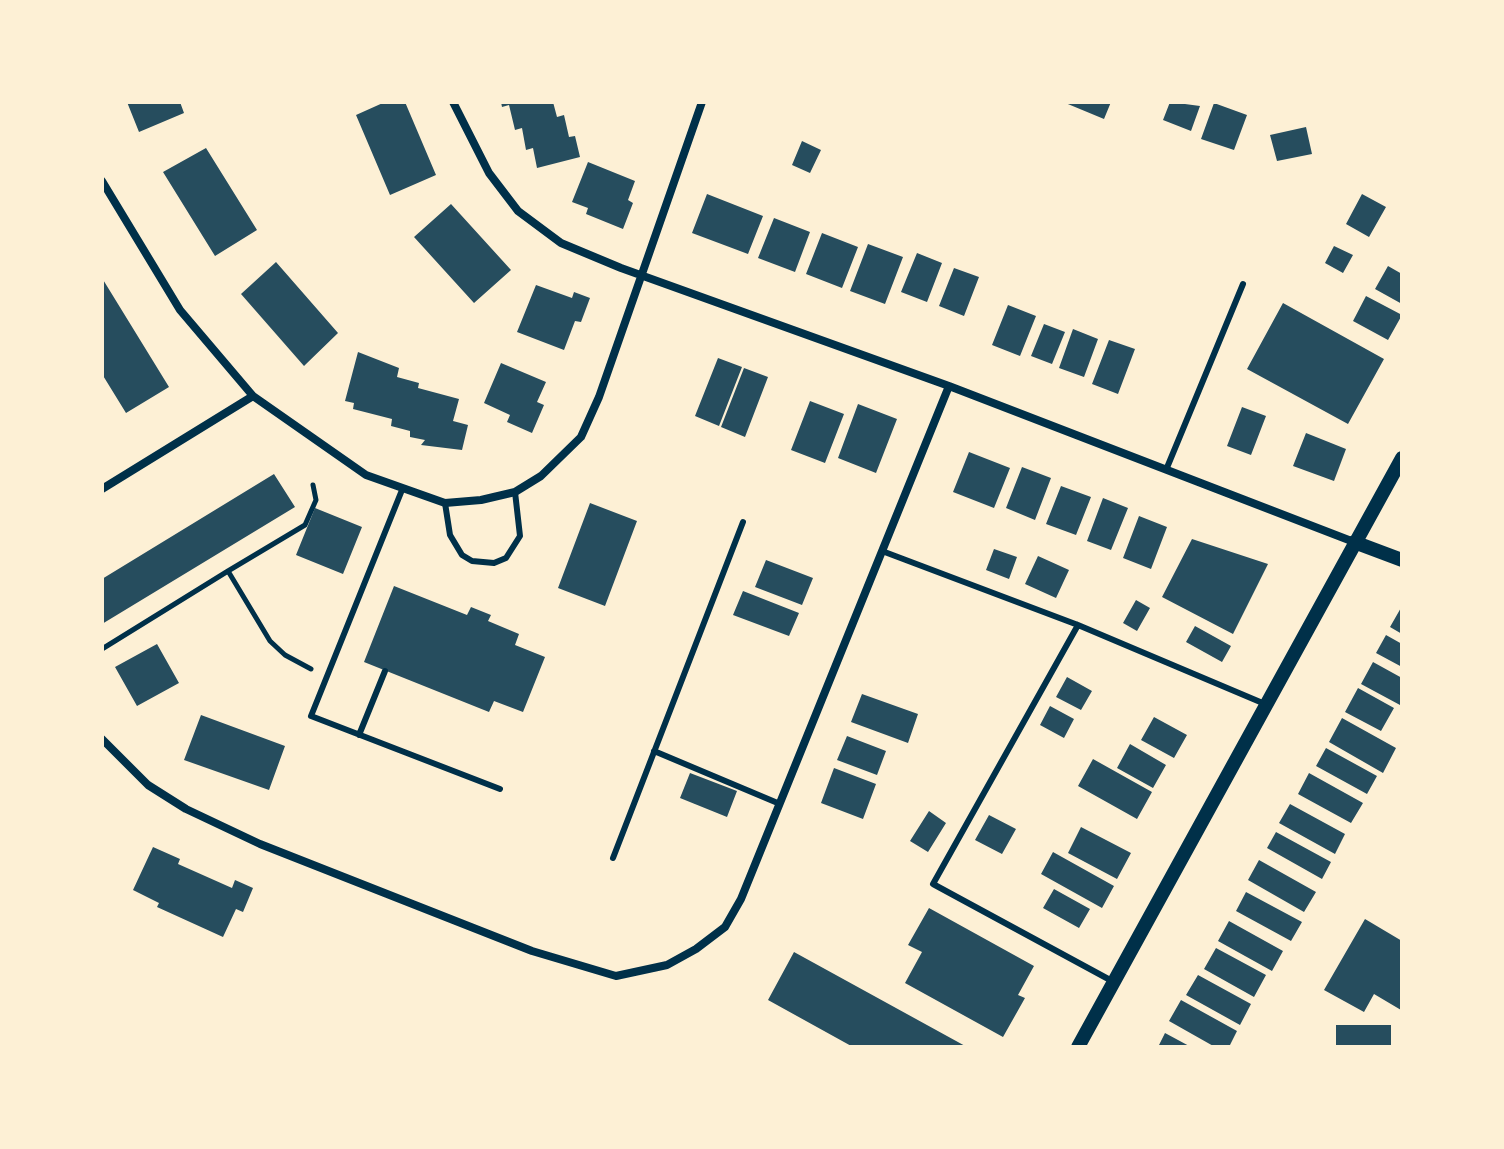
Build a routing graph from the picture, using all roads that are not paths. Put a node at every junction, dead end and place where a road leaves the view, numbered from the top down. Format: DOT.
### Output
graph roads {
  1 [pos="453,102"];
  2 [pos="702,102"];
  3 [pos="102,181"];
  4 [pos="641,275"];
  5 [pos="1243,284"];
  6 [pos="949,386"];
  7 [pos="253,396"];
  8 [pos="1402,458"];
  9 [pos="1166,470"];
  10 [pos="102,489"];
  11 [pos="402,490"];
  12 [pos="515,492"];
  13 [pos="445,503"];
  14 [pos="743,522"];
  15 [pos="1354,542"];
  16 [pos="882,551"];
  17 [pos="1402,560"];
  18 [pos="1078,625"];
  19 [pos="385,671"];
  20 [pos="1265,704"];
  21 [pos="359,735"];
  22 [pos="102,739"];
  23 [pos="654,751"];
  24 [pos="500,789"];
  25 [pos="780,804"];
  26 [pos="613,858"];
  27 [pos="1113,982"];
  28 [pos="1078,1047"];
  1 -- 4 [label="street"];
  2 -- 4 [label="street"];
  3 -- 7 [label="street"];
  4 -- 6 [label="street"];
  4 -- 12 [label="street"];
  5 -- 9 [label="lane"];
  6 -- 9 [label="street"];
  6 -- 16 [label="street"];
  7 -- 10 [label="street"];
  7 -- 11 [label="street"];
  8 -- 15 [label="street"];
  9 -- 15 [label="street"];
  11 -- 13 [label="street"];
  11 -- 21 [label="lane"];
  12 -- 13 [label="street"];
  12 -- 13 [label="lane"];
  14 -- 23 [label="lane"];
  15 -- 17 [label="street"];
  15 -- 20 [label="street"];
  16 -- 18 [label="lane"];
  16 -- 25 [label="street"];
  18 -- 20 [label="lane"];
  18 -- 27 [label="lane"];
  19 -- 21 [label="lane"];
  20 -- 27 [label="street"];
  21 -- 24 [label="lane"];
  22 -- 25 [label="street"];
  23 -- 25 [label="lane"];
  23 -- 26 [label="lane"];
  27 -- 28 [label="street"];
}
